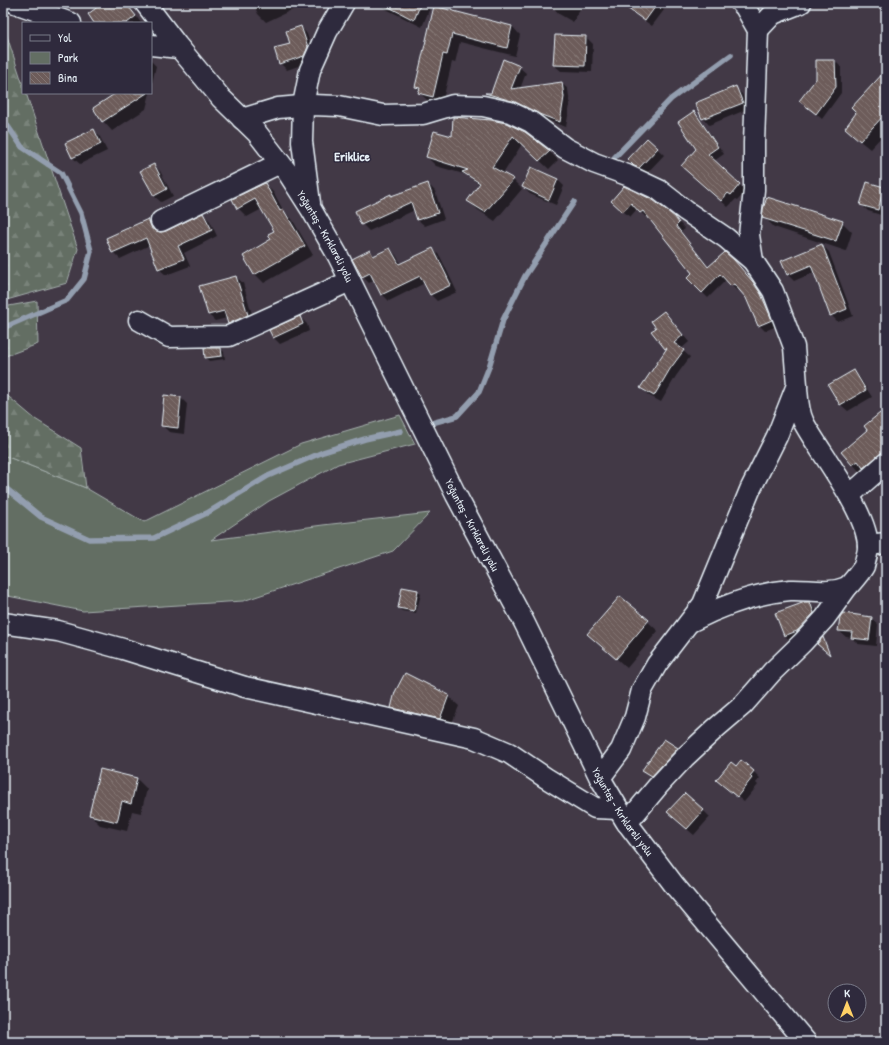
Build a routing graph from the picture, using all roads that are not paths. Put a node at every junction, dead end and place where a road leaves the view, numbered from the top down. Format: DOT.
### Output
graph roads {
  1 [pos="15,3"];
  2 [pos="145,3"];
  3 [pos="344,3"];
  4 [pos="741,3"];
  5 [pos="801,3"];
  6 [pos="68,22"];
  7 [pos="758,30"];
  8 [pos="152,45"];
  9 [pos="179,48"];
  10 [pos="303,106"];
  11 [pos="242,119"];
  12 [pos="280,163"];
  13 [pos="311,209"];
  14 [pos="161,222"];
  15 [pos="753,261"];
  16 [pos="350,280"];
  17 [pos="139,320"];
  18 [pos="797,385"];
  19 [pos="886,462"];
  20 [pos="850,495"];
  21 [pos="877,544"];
  22 [pos="848,586"];
  23 [pos="691,622"];
  24 [pos="3,623"];
  25 [pos="600,778"];
  26 [pos="623,816"];
  27 [pos="806,1042"];
  1 -- 6 [label="street"];
  2 -- 9 [label="street, Yoğuntaş - Kırklareli yolu"];
  3 -- 10 [label="street"];
  4 -- 7 [label="street"];
  5 -- 7 [label="street"];
  7 -- 15 [label="street"];
  8 -- 9 [label="street"];
  9 -- 11 [label="street, Yoğuntaş - Kırklareli yolu"];
  10 -- 11 [label="street"];
  10 -- 13 [label="street"];
  10 -- 15 [label="street"];
  11 -- 12 [label="street, Yoğuntaş - Kırklareli yolu"];
  12 -- 13 [label="street, Yoğuntaş - Kırklareli yolu"];
  12 -- 14 [label="street"];
  13 -- 16 [label="street, Yoğuntaş - Kırklareli yolu"];
  15 -- 18 [label="street"];
  16 -- 17 [label="street"];
  16 -- 25 [label="street, Yoğuntaş - Kırklareli yolu"];
  18 -- 20 [label="street"];
  18 -- 23 [label="street"];
  19 -- 20 [label="street"];
  20 -- 21 [label="street"];
  21 -- 22 [label="street"];
  22 -- 23 [label="street"];
  22 -- 26 [label="street"];
  23 -- 25 [label="street"];
  24 -- 26 [label="street"];
  25 -- 26 [label="street, Yoğuntaş - Kırklareli yolu"];
  26 -- 27 [label="street, Yoğuntaş - Kırklareli yolu"];
}
